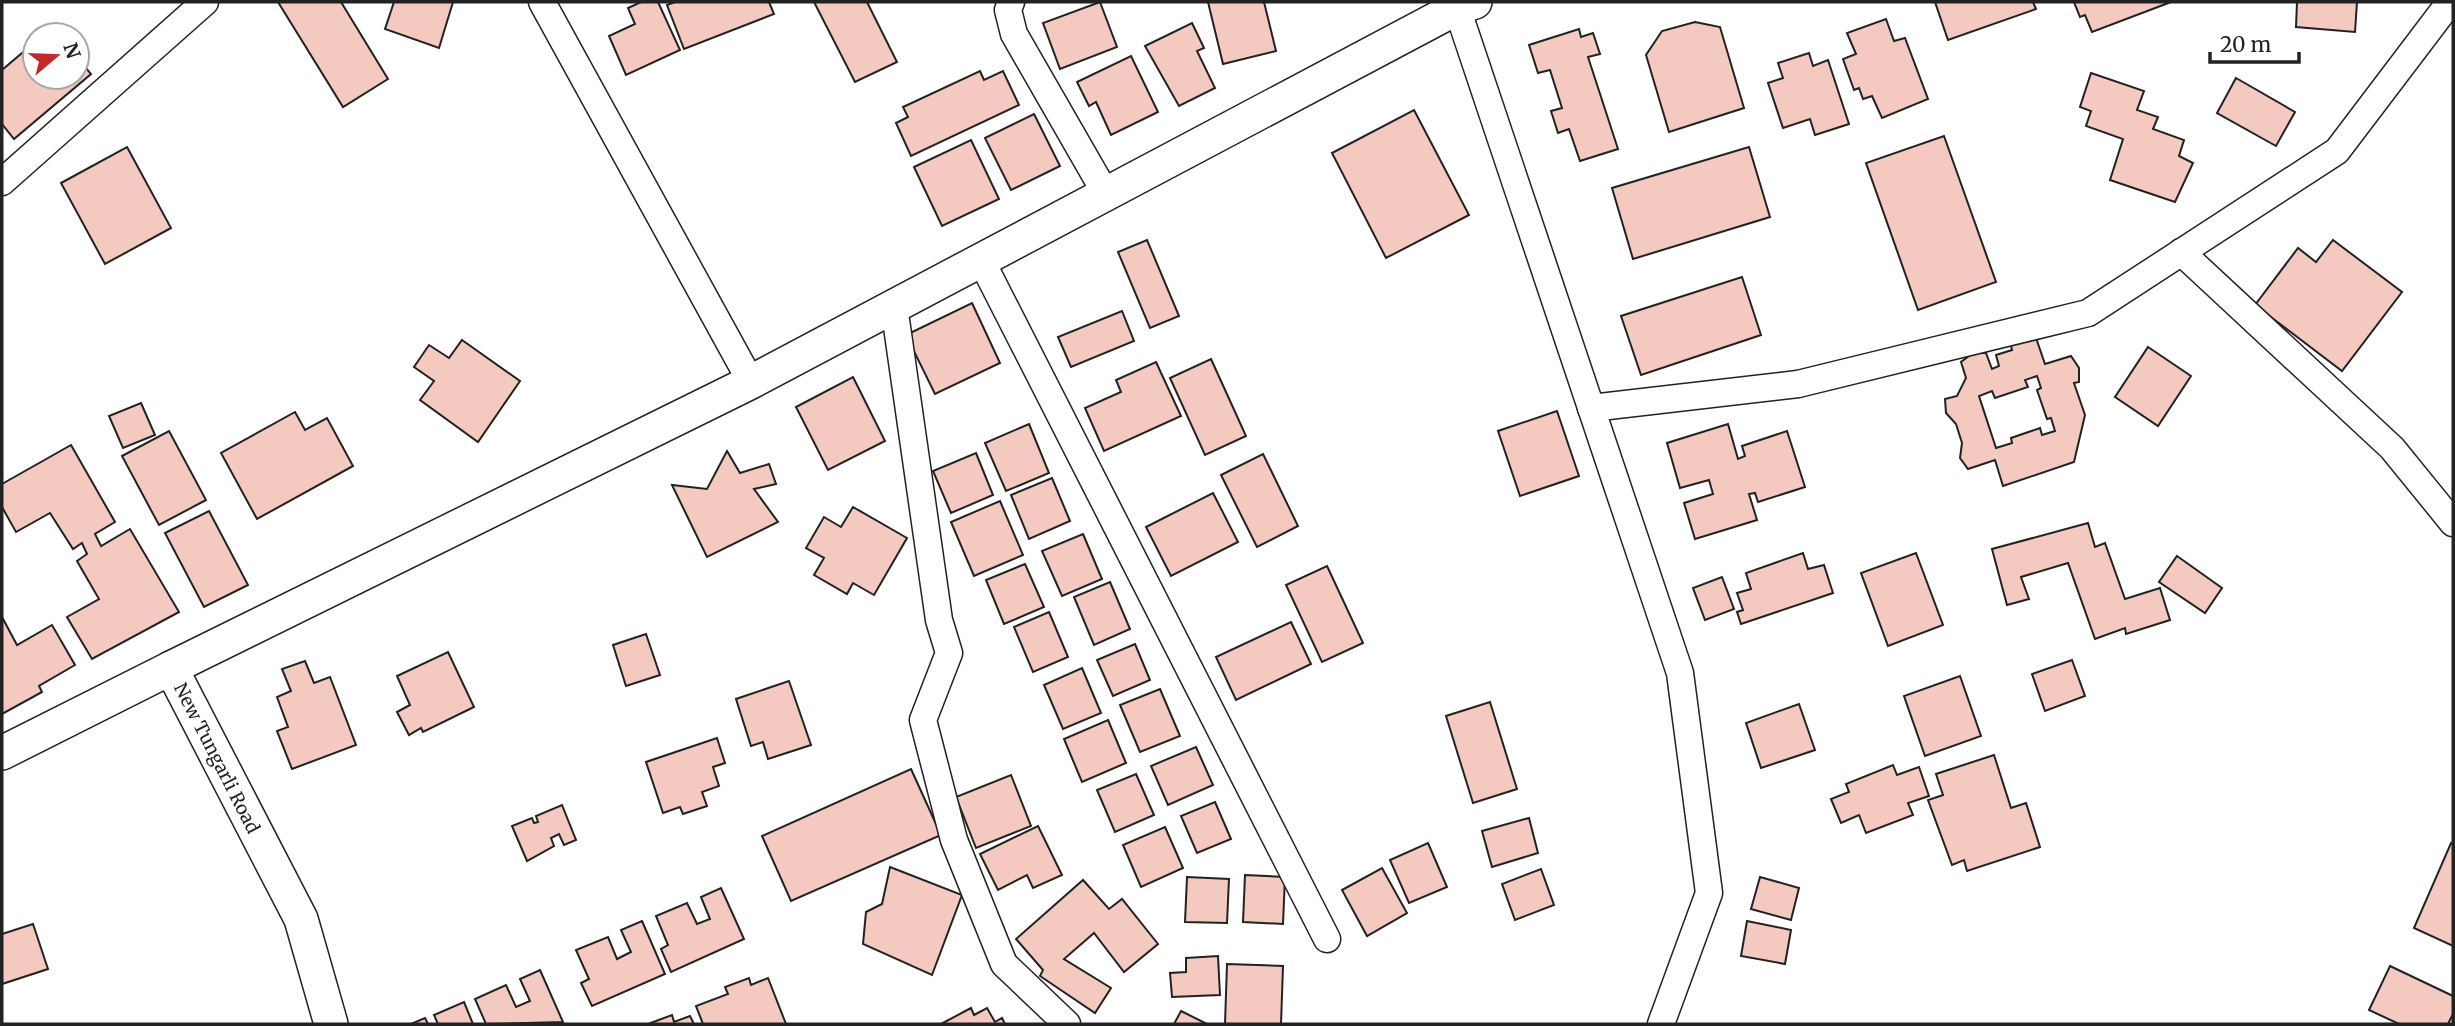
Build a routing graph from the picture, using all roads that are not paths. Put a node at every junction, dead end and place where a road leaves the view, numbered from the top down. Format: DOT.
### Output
graph roads {
  1 [pos="205,2"];
  2 [pos="542,2"];
  3 [pos="1011,2"];
  4 [pos="2450,2"];
  5 [pos="1462,4"];
  6 [pos="2,182"];
  7 [pos="1106,194"];
  8 [pos="2182,252"];
  9 [pos="981,260"];
  10 [pos="894,306"];
  11 [pos="751,382"];
  12 [pos="1591,408"];
  13 [pos="2453,523"];
  14 [pos="171,668"];
  15 [pos="2,753"];
  16 [pos="1327,940"];
  17 [pos="331,1024"];
  18 [pos="1067,1024"];
  19 [pos="1661,1024"];
  1 -- 6 [label="street"];
  2 -- 11 [label="street"];
  3 -- 7 [label="street"];
  4 -- 8 [label="street"];
  5 -- 7 [label="street"];
  5 -- 12 [label="street"];
  7 -- 9 [label="street"];
  8 -- 12 [label="street"];
  8 -- 13 [label="street"];
  9 -- 10 [label="street"];
  9 -- 16 [label="street"];
  10 -- 11 [label="street"];
  10 -- 18 [label="street"];
  11 -- 14 [label="street"];
  12 -- 19 [label="street"];
  14 -- 15 [label="street, New Tungarli Road"];
  14 -- 17 [label="street, New Tungarli Road"];
}
